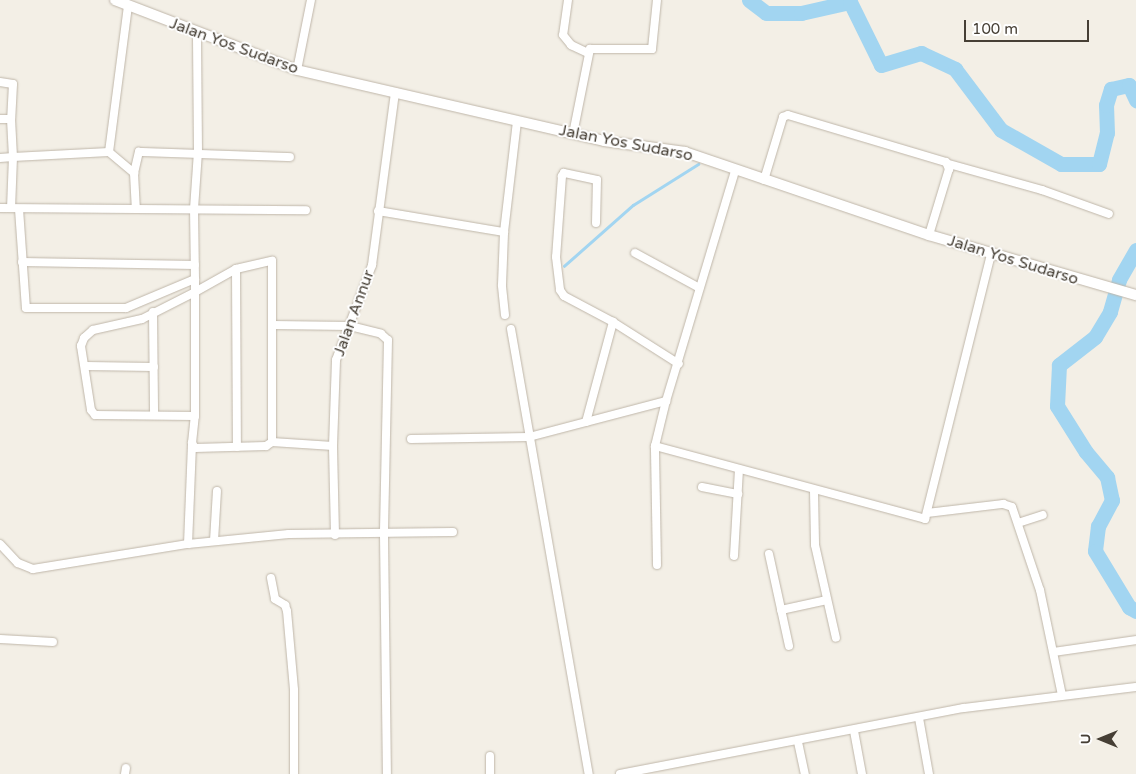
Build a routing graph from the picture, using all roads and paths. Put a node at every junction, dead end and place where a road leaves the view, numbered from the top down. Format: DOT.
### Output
graph roads {
  1 [pos="115,0"];
  2 [pos="311,0"];
  3 [pos="568,0"];
  4 [pos="656,0"];
  5 [pos="128,6"];
  6 [pos="197,33"];
  7 [pos="588,53"];
  8 [pos="297,70"];
  9 [pos="0,82"];
  10 [pos="395,93"];
  11 [pos="0,119"];
  12 [pos="11,119"];
  13 [pos="517,121"];
  14 [pos="573,134"];
  15 [pos="109,152"];
  16 [pos="198,152"];
  17 [pos="13,157"];
  18 [pos="290,157"];
  19 [pos="0,158"];
  20 [pos="949,164"];
  21 [pos="735,171"];
  22 [pos="134,173"];
  23 [pos="764,180"];
  24 [pos="0,208"];
  25 [pos="15,208"];
  26 [pos="194,208"];
  27 [pos="136,209"];
  28 [pos="306,210"];
  29 [pos="378,211"];
  30 [pos="1109,214"];
  31 [pos="596,223"];
  32 [pos="504,232"];
  33 [pos="929,235"];
  34 [pos="635,253"];
  35 [pos="990,254"];
  36 [pos="22,262"];
  37 [pos="195,264"];
  38 [pos="236,268"];
  39 [pos="195,279"];
  40 [pos="698,288"];
  41 [pos="195,292"];
  42 [pos="1136,295"];
  43 [pos="153,312"];
  44 [pos="505,315"];
  45 [pos="613,322"];
  46 [pos="273,325"];
  47 [pos="350,326"];
  48 [pos="511,329"];
  49 [pos="679,364"];
  50 [pos="86,366"];
  51 [pos="154,367"];
  52 [pos="666,401"];
  53 [pos="154,415"];
  54 [pos="195,416"];
  55 [pos="586,422"];
  56 [pos="529,437"];
  57 [pos="411,439"];
  58 [pos="272,442"];
  59 [pos="192,443"];
  60 [pos="236,446"];
  61 [pos="333,446"];
  62 [pos="655,446"];
  63 [pos="739,469"];
  64 [pos="702,487"];
  65 [pos="217,491"];
  66 [pos="814,491"];
  67 [pos="738,494"];
  68 [pos="927,513"];
  69 [pos="1043,515"];
  70 [pos="1018,523"];
  71 [pos="453,532"];
  72 [pos="334,535"];
  73 [pos="384,535"];
  74 [pos="214,541"];
  75 [pos="0,544"];
  76 [pos="188,544"];
  77 [pos="769,554"];
  78 [pos="734,556"];
  79 [pos="657,565"];
  80 [pos="271,578"];
  81 [pos="827,600"];
  82 [pos="781,610"];
  83 [pos="836,638"];
  84 [pos="0,639"];
  85 [pos="1136,640"];
  86 [pos="53,642"];
  87 [pos="789,646"];
  88 [pos="1054,652"];
  89 [pos="1136,687"];
  90 [pos="1062,695"];
  91 [pos="919,718"];
  92 [pos="854,731"];
  93 [pos="798,742"];
  94 [pos="490,756"];
  95 [pos="294,774"];
  96 [pos="387,774"];
  97 [pos="490,774"];
  98 [pos="589,774"];
  99 [pos="620,774"];
  100 [pos="805,774"];
  101 [pos="862,774"];
  102 [pos="929,774"];
  1 -- 5 [label="street, Jalan Yos Sudarso"];
  2 -- 8 [label="street"];
  3 -- 7 [label="street"];
  4 -- 7 [label="street"];
  5 -- 6 [label="street, Jalan Yos Sudarso"];
  5 -- 15 [label="street"];
  6 -- 8 [label="street, Jalan Yos Sudarso"];
  6 -- 16 [label="street"];
  7 -- 14 [label="street"];
  8 -- 10 [label="street, Jalan Yos Sudarso"];
  9 -- 12 [label="street"];
  10 -- 13 [label="street, Jalan Yos Sudarso"];
  10 -- 29 [label="street, Jalan Annur"];
  11 -- 12 [label="street"];
  12 -- 17 [label="street"];
  13 -- 14 [label="street, Jalan Yos Sudarso"];
  13 -- 32 [label="street"];
  14 -- 21 [label="street, Jalan Yos Sudarso"];
  15 -- 17 [label="street"];
  15 -- 22 [label="street"];
  16 -- 18 [label="street"];
  16 -- 22 [label="street"];
  16 -- 26 [label="street"];
  17 -- 19 [label="street"];
  17 -- 25 [label="street"];
  20 -- 23 [label="street"];
  20 -- 30 [label="street"];
  20 -- 33 [label="street"];
  21 -- 23 [label="street, Jalan Yos Sudarso"];
  21 -- 40 [label="street"];
  22 -- 27 [label="street"];
  23 -- 33 [label="street, Jalan Yos Sudarso"];
  24 -- 25 [label="street"];
  25 -- 27 [label="street"];
  25 -- 36 [label="street"];
  26 -- 27 [label="street"];
  26 -- 28 [label="street"];
  26 -- 37 [label="street"];
  29 -- 32 [label="street"];
  29 -- 47 [label="street, Jalan Annur"];
  31 -- 45 [label="street"];
  32 -- 44 [label="street"];
  33 -- 35 [label="street, Jalan Yos Sudarso"];
  34 -- 40 [label="street"];
  35 -- 42 [label="street, Jalan Yos Sudarso"];
  35 -- 68 [label="street"];
  36 -- 37 [label="street"];
  36 -- 39 [label="street"];
  37 -- 39 [label="street"];
  38 -- 41 [label="street"];
  38 -- 46 [label="street"];
  38 -- 60 [label="street"];
  39 -- 41 [label="street"];
  40 -- 49 [label="street"];
  41 -- 43 [label="street"];
  41 -- 54 [label="street"];
  43 -- 50 [label="street"];
  43 -- 51 [label="street"];
  45 -- 49 [label="street"];
  45 -- 55 [label="street"];
  46 -- 47 [label="street"];
  46 -- 58 [label="street"];
  47 -- 61 [label="street, Jalan Annur"];
  47 -- 73 [label="street"];
  48 -- 56 [label="street"];
  49 -- 52 [label="street"];
  50 -- 51 [label="street"];
  50 -- 53 [label="street"];
  51 -- 53 [label="street"];
  52 -- 55 [label="street"];
  52 -- 62 [label="street"];
  53 -- 54 [label="street"];
  54 -- 59 [label="street"];
  55 -- 56 [label="street"];
  56 -- 57 [label="street"];
  56 -- 98 [label="street"];
  58 -- 60 [label="street"];
  58 -- 61 [label="street"];
  59 -- 60 [label="street"];
  59 -- 76 [label="street"];
  61 -- 72 [label="street, Jalan Annur"];
  62 -- 63 [label="street"];
  62 -- 79 [label="street"];
  63 -- 66 [label="street"];
  63 -- 67 [label="street"];
  64 -- 67 [label="street"];
  65 -- 74 [label="street"];
  66 -- 68 [label="street"];
  66 -- 81 [label="street"];
  67 -- 78 [label="street"];
  68 -- 70 [label="street"];
  69 -- 70 [label="street"];
  70 -- 88 [label="street"];
  71 -- 73 [label="street"];
  72 -- 73 [label="street"];
  72 -- 74 [label="street"];
  73 -- 96 [label="street"];
  74 -- 76 [label="street"];
  75 -- 76 [label="street"];
  77 -- 82 [label="street"];
  80 -- 95 [label="street"];
  81 -- 82 [label="street"];
  81 -- 83 [label="street"];
  82 -- 87 [label="street"];
  84 -- 86 [label="street"];
  85 -- 88 [label="street"];
  88 -- 90 [label="street"];
  89 -- 90 [label="street"];
  90 -- 91 [label="street"];
  91 -- 92 [label="street"];
  91 -- 102 [label="street"];
  92 -- 93 [label="street"];
  92 -- 101 [label="street"];
  93 -- 99 [label="street"];
  93 -- 100 [label="street"];
  94 -- 97 [label="street"];
}
